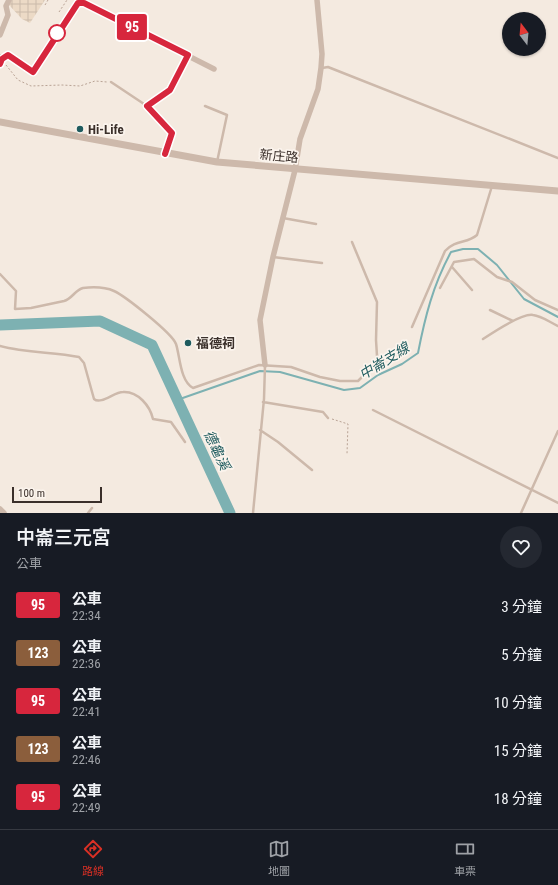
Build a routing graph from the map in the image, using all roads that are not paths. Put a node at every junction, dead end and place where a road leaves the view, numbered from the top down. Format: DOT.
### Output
graph roads {
  1 [pos="9,0"];
  2 [pos="317,0"];
  3 [pos="68,16"];
  4 [pos="0,35"];
  5 [pos="188,55"];
  6 [pos="0,60"];
  7 [pos="321,68"];
  8 [pos="214,69"];
  9 [pos="111,82"];
  10 [pos="147,106"];
  11 [pos="206,106"];
  12 [pos="0,122"];
  13 [pos="165,154"];
  14 [pos="558,158"];
  15 [pos="217,162"];
  16 [pos="295,170"];
  17 [pos="492,185"];
  18 [pos="558,191"];
  19 [pos="283,218"];
  20 [pos="316,224"];
  21 [pos="352,242"];
  22 [pos="273,257"];
  23 [pos="322,263"];
  24 [pos="452,267"];
  25 [pos="0,274"];
  26 [pos="440,288"];
  27 [pos="472,290"];
  28 [pos="490,310"];
  29 [pos="558,310"];
  30 [pos="514,321"];
  31 [pos="558,326"];
  32 [pos="412,327"];
  33 [pos="482,339"];
  34 [pos="0,346"];
  35 [pos="264,365"];
  36 [pos="263,402"];
  37 [pos="373,410"];
  38 [pos="328,418"];
  39 [pos="260,430"];
  40 [pos="558,431"];
  41 [pos="185,442"];
  42 [pos="312,470"];
  43 [pos="531,490"];
  44 [pos="558,503"];
  45 [pos="92,508"];
  46 [pos="0,510"];
  47 [pos="4,513"];
  48 [pos="88,513"];
  49 [pos="253,513"];
  50 [pos="521,513"];
  1 -- 4 [label="street"];
  2 -- 7 [label="street"];
  3 -- 5 [label="street"];
  3 -- 6 [label="lane"];
  5 -- 8 [label="street"];
  5 -- 10 [label="street"];
  7 -- 14 [label="lane"];
  7 -- 16 [label="street"];
  9 -- 10 [label="lane"];
  10 -- 13 [label="street"];
  11 -- 15 [label="lane"];
  12 -- 13 [label="street, 新庄路"];
  13 -- 15 [label="street, 新庄路"];
  15 -- 16 [label="street, 新庄路"];
  16 -- 17 [label="street, 新庄路"];
  16 -- 19 [label="street"];
  17 -- 18 [label="street, 新庄路"];
  17 -- 32 [label="lane"];
  19 -- 20 [label="lane"];
  19 -- 22 [label="street"];
  21 -- 35 [label="lane"];
  22 -- 23 [label="lane"];
  22 -- 35 [label="street"];
  24 -- 26 [label="lane"];
  24 -- 27 [label="lane"];
  24 -- 29 [label="lane"];
  25 -- 35 [label="lane"];
  28 -- 30 [label="lane"];
  30 -- 31 [label="lane"];
  30 -- 33 [label="lane"];
  34 -- 41 [label="lane"];
  35 -- 36 [label="lane"];
  36 -- 38 [label="lane"];
  36 -- 39 [label="lane"];
  37 -- 43 [label="lane"];
  39 -- 42 [label="lane"];
  39 -- 49 [label="lane"];
  40 -- 43 [label="lane"];
  43 -- 44 [label="lane"];
  43 -- 50 [label="lane"];
  45 -- 48 [label="lane"];
  46 -- 47 [label="street"];
}
